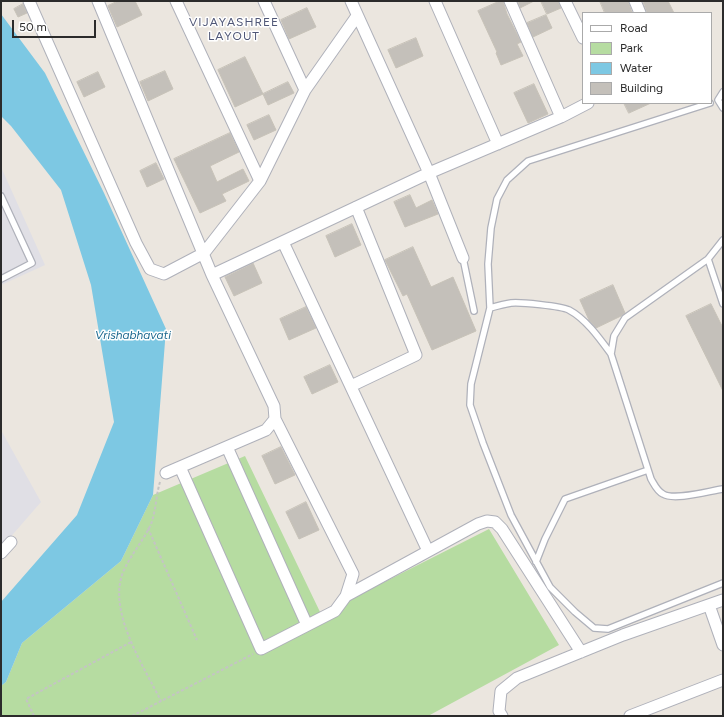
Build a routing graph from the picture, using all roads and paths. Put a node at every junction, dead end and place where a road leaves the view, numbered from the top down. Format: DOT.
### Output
graph roads {
  1 [pos="29,1"];
  2 [pos="98,1"];
  3 [pos="176,1"];
  4 [pos="264,1"];
  5 [pos="351,1"];
  6 [pos="435,1"];
  7 [pos="510,1"];
  8 [pos="566,1"];
  9 [pos="635,1"];
  10 [pos="640,12"];
  11 [pos="357,16"];
  12 [pos="582,36"];
  13 [pos="305,90"];
  14 [pos="723,92"];
  15 [pos="718,100"];
  16 [pos="712,103"];
  17 [pos="586,104"];
  18 [pos="708,104"];
  19 [pos="723,108"];
  20 [pos="561,117"];
  21 [pos="498,144"];
  22 [pos="429,173"];
  23 [pos="260,181"];
  24 [pos="1,196"];
  25 [pos="356,207"];
  26 [pos="723,240"];
  27 [pos="283,242"];
  28 [pos="204,253"];
  29 [pos="463,258"];
  30 [pos="708,259"];
  31 [pos="212,275"];
  32 [pos="1,279"];
  33 [pos="723,304"];
  34 [pos="490,308"];
  35 [pos="474,311"];
  36 [pos="611,354"];
  37 [pos="350,386"];
  38 [pos="275,420"];
  39 [pos="227,447"];
  40 [pos="180,467"];
  41 [pos="648,470"];
  42 [pos="166,473"];
  43 [pos="723,489"];
  44 [pos="148,528"];
  45 [pos="11,542"];
  46 [pos="428,551"];
  47 [pos="1,553"];
  48 [pos="536,562"];
  49 [pos="723,583"];
  50 [pos="346,596"];
  51 [pos="723,600"];
  52 [pos="709,605"];
  53 [pos="307,626"];
  54 [pos="197,640"];
  55 [pos="131,642"];
  56 [pos="723,645"];
  57 [pos="261,649"];
  58 [pos="581,652"];
  59 [pos="723,680"];
  60 [pos="161,701"];
  61 [pos="34,716"];
  62 [pos="132,716"];
  63 [pos="502,716"];
  64 [pos="630,716"];
  1 -- 28 [label="street"];
  2 -- 28 [label="street"];
  3 -- 23 [label="street"];
  4 -- 13 [label="street"];
  5 -- 11 [label="street"];
  6 -- 21 [label="street"];
  7 -- 20 [label="street"];
  8 -- 12 [label="street"];
  9 -- 10 [label="street"];
  11 -- 13 [label="street"];
  11 -- 22 [label="street"];
  13 -- 23 [label="street"];
  14 -- 15 [label="lane"];
  15 -- 16 [label="lane"];
  15 -- 19 [label="lane"];
  17 -- 20 [label="street"];
  18 -- 34 [label="lane"];
  20 -- 21 [label="street"];
  21 -- 22 [label="street"];
  22 -- 25 [label="street"];
  22 -- 29 [label="street"];
  23 -- 28 [label="street"];
  24 -- 32 [label="lane"];
  25 -- 27 [label="street"];
  25 -- 37 [label="street"];
  26 -- 30 [label="lane"];
  27 -- 31 [label="street"];
  27 -- 37 [label="street"];
  28 -- 31 [label="street"];
  29 -- 35 [label="lane"];
  30 -- 33 [label="lane"];
  30 -- 36 [label="lane"];
  31 -- 38 [label="street"];
  34 -- 36 [label="lane"];
  34 -- 48 [label="lane"];
  36 -- 41 [label="lane"];
  37 -- 46 [label="street"];
  38 -- 39 [label="street"];
  38 -- 50 [label="street"];
  39 -- 40 [label="street"];
  39 -- 53 [label="street"];
  40 -- 42 [label="street"];
  40 -- 57 [label="street"];
  41 -- 43 [label="lane"];
  41 -- 48 [label="lane"];
  42 -- 44 [label="path"];
  44 -- 54 [label="path"];
  44 -- 55 [label="path"];
  45 -- 47 [label="street"];
  46 -- 50 [label="street"];
  46 -- 58 [label="street"];
  48 -- 49 [label="lane"];
  50 -- 53 [label="street"];
  51 -- 52 [label="street"];
  52 -- 56 [label="street"];
  52 -- 58 [label="street"];
  53 -- 57 [label="street"];
  55 -- 60 [label="path"];
  55 -- 61 [label="path"];
  57 -- 60 [label="path"];
  58 -- 63 [label="street"];
  59 -- 64 [label="street"];
  60 -- 62 [label="path"];
}
